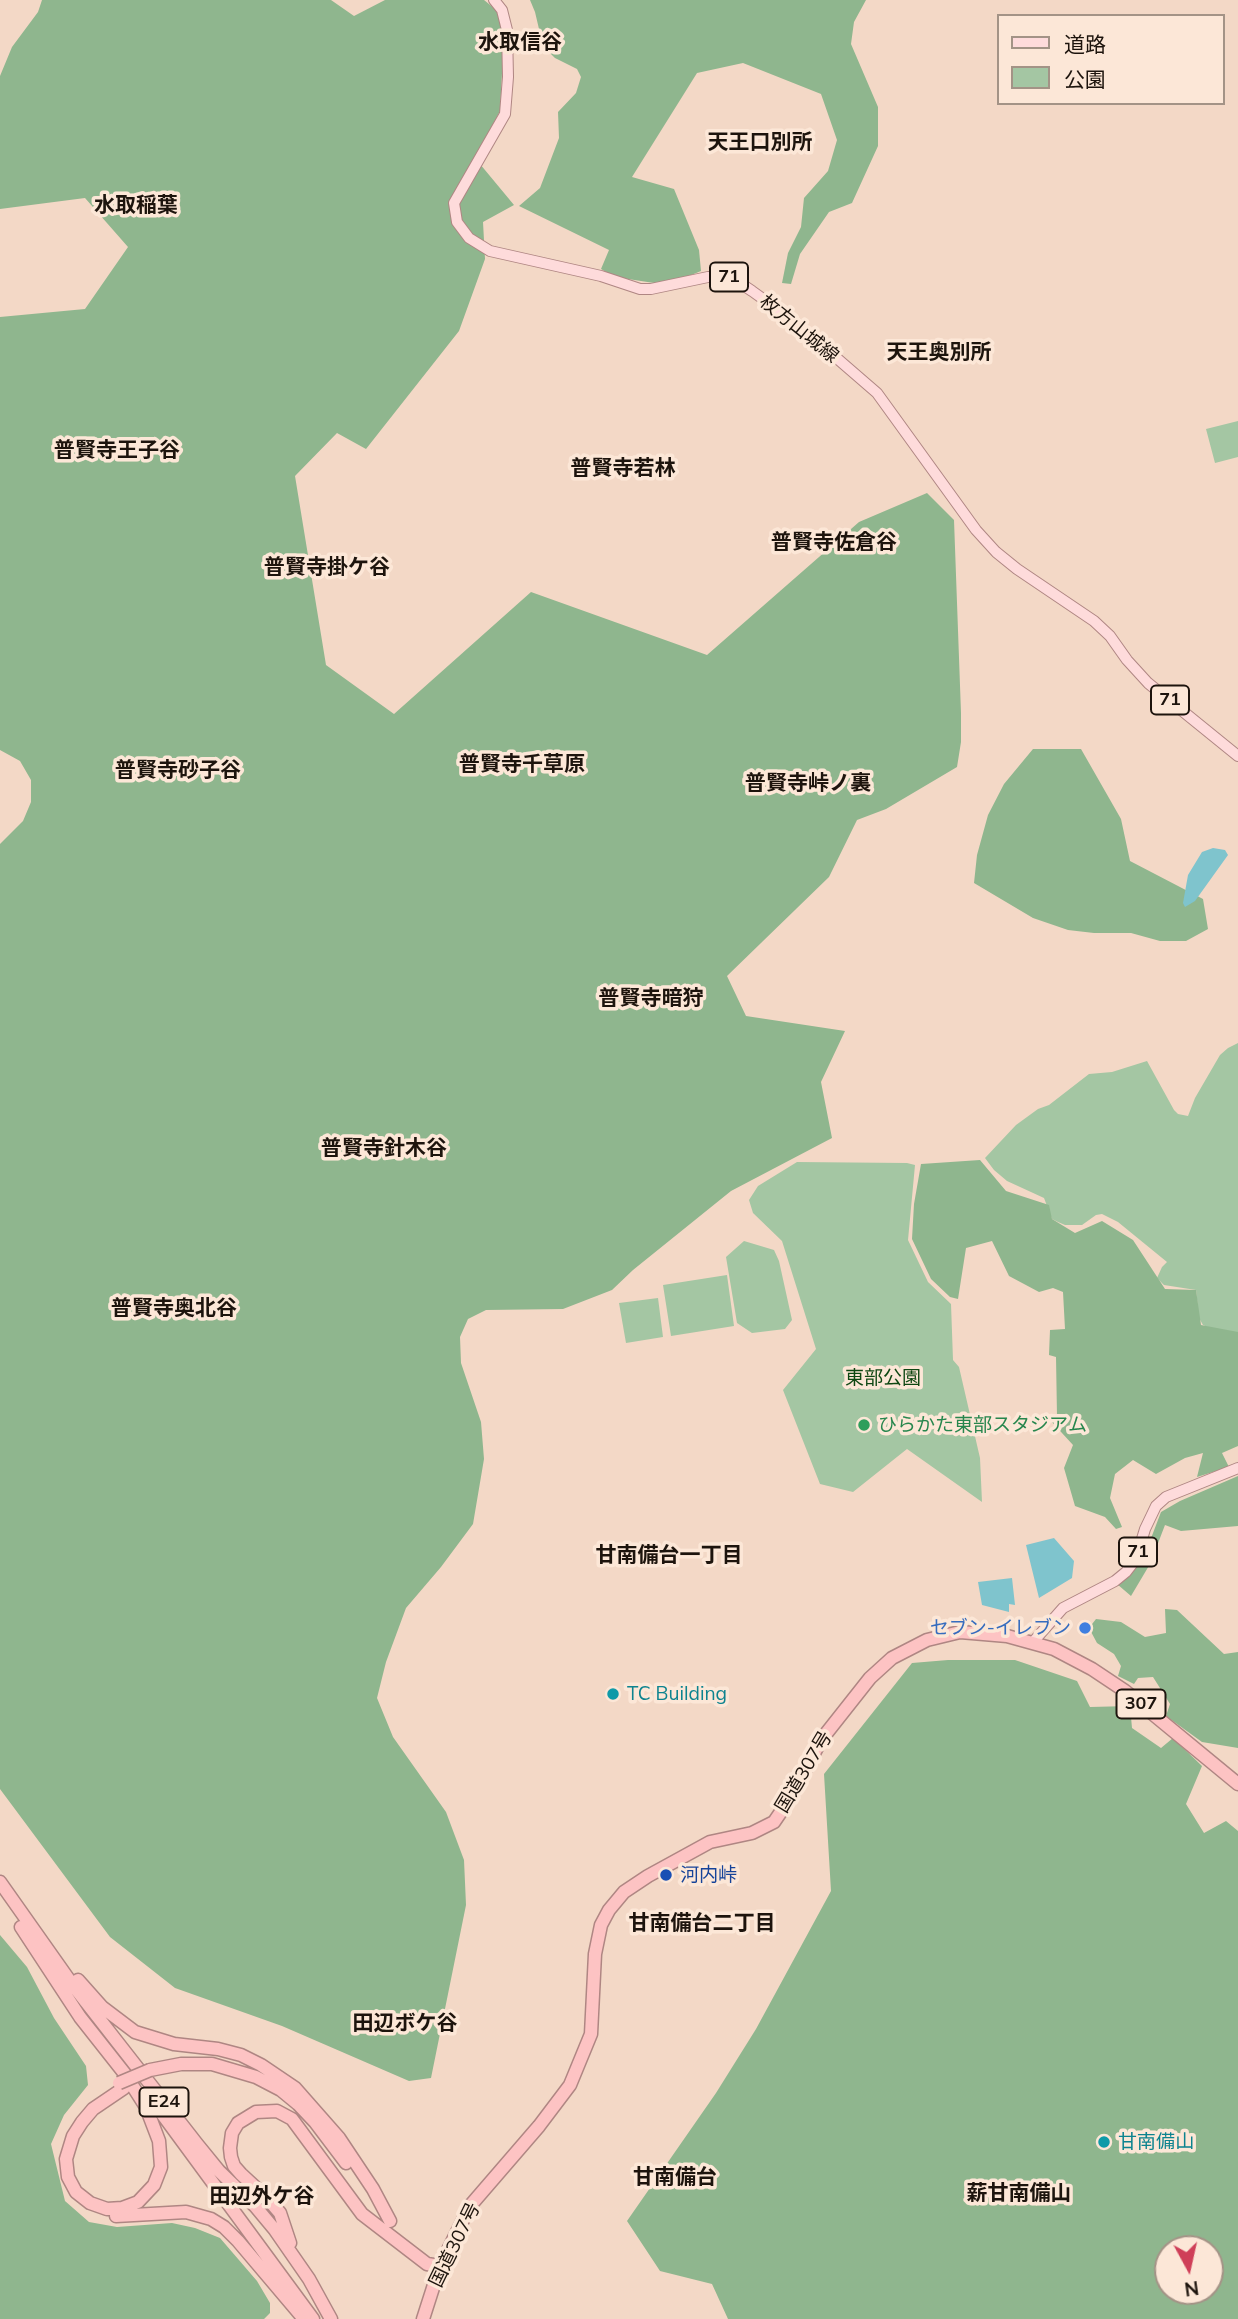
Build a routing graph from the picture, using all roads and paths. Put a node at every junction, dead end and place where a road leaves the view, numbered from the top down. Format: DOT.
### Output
graph roads {
  1 [pos="494,0"];
  2 [pos="1238,756"];
  3 [pos="1238,1468"];
  4 [pos="1034,1642"];
  5 [pos="1238,1784"];
  6 [pos="0,1882"];
  7 [pos="0,1896"];
  8 [pos="21,1920"];
  9 [pos="121,2086"];
  10 [pos="388,2226"];
  11 [pos="294,2258"];
  12 [pos="440,2266"];
  13 [pos="304,2319"];
  14 [pos="313,2319"];
  15 [pos="331,2319"];
  16 [pos="423,2319"];
  1 -- 2 [label="main road, 枚方山城線 / 71"];
  3 -- 4 [label="main road, 71"];
  4 -- 5 [label="highway, 国道307号 / 307"];
  4 -- 12 [label="highway, 国道307号 / 307"];
  6 -- 8 [label="highway, E24"];
  7 -- 8 [label="highway, E24"];
  8 -- 9 [label="highway"];
  8 -- 10 [label="highway"];
  8 -- 11 [label="highway, E24"];
  8 -- 14 [label="highway, E24"];
  9 -- 10 [label="highway"];
  9 -- 13 [label="highway"];
  10 -- 11 [label="highway"];
  10 -- 12 [label="highway"];
  11 -- 15 [label="highway, E24"];
  12 -- 16 [label="highway, 国道307号 / 307"];
}
